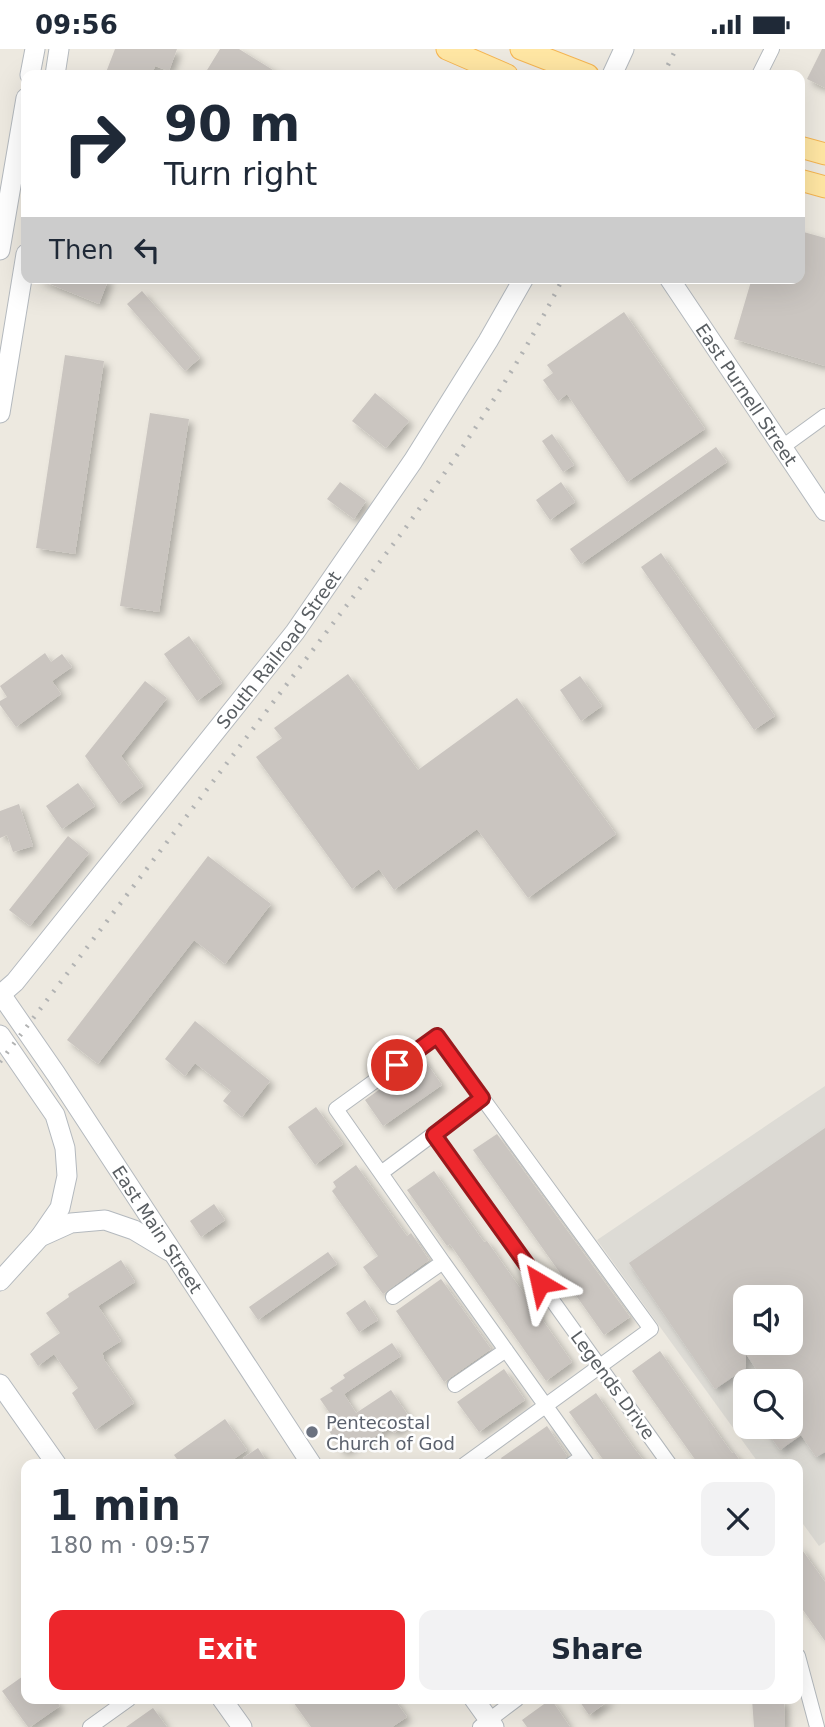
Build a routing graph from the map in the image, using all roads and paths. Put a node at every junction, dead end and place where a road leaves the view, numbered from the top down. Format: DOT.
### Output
graph roads {
  1 [pos="35,49"];
  2 [pos="59,49"];
  3 [pos="447,49"];
  4 [pos="521,49"];
  5 [pos="624,49"];
  6 [pos="772,49"];
  7 [pos="31,70"];
  8 [pos="56,70"];
  9 [pos="495,70"];
  10 [pos="575,70"];
  11 [pos="614,70"];
  12 [pos="762,70"];
  13 [pos="805,148"];
  14 [pos="21,151"];
  15 [pos="825,154"];
  16 [pos="805,181"];
  17 [pos="825,187"];
  18 [pos="0,250"];
  19 [pos="21,275"];
  20 [pos="521,284"];
  21 [pos="673,284"];
  22 [pos="7,334"];
  23 [pos="0,413"];
  24 [pos="825,416"];
  25 [pos="781,448"];
  26 [pos="825,511"];
  27 [pos="0,994"];
  28 [pos="0,1035"];
  29 [pos="482,1098"];
  30 [pos="434,1135"];
  31 [pos="381,1173"];
  32 [pos="40,1237"];
  33 [pos="173,1254"];
  34 [pos="443,1262"];
  35 [pos="0,1281"];
  36 [pos="393,1297"];
  37 [pos="506,1350"];
  38 [pos="601,1367"];
  39 [pos="0,1384"];
  40 [pos="455,1385"];
  41 [pos="546,1406"];
  42 [pos="53,1459"];
  43 [pos="308,1459"];
  44 [pos="472,1459"];
  45 [pos="578,1459"];
  46 [pos="666,1459"];
  47 [pos="803,1675"];
  48 [pos="122,1704"];
  49 [pos="226,1704"];
  50 [pos="477,1704"];
  51 [pos="511,1704"];
  52 [pos="488,1725"];
  53 [pos="90,1727"];
  54 [pos="242,1727"];
  55 [pos="817,1727"];
  1 -- 7 [label="main road"];
  2 -- 8 [label="main road"];
  3 -- 9 [label="main road"];
  4 -- 10 [label="main road"];
  5 -- 11 [label="main road"];
  6 -- 12 [label="street"];
  13 -- 15 [label="main road"];
  14 -- 18 [label="main road"];
  16 -- 17 [label="main road"];
  19 -- 22 [label="main road"];
  20 -- 27 [label="main road, South Railroad Street"];
  21 -- 25 [label="main road, East Purnell Street"];
  22 -- 23 [label="main road"];
  24 -- 25 [label="street"];
  25 -- 26 [label="main road, East Purnell Street"];
  27 -- 33 [label="main road, East Main Street"];
  28 -- 32 [label="main road"];
  29 -- 30 [label="street"];
  29 -- 31 [label="street"];
  29 -- 38 [label="street"];
  30 -- 31 [label="street"];
  30 -- 38 [label="street, Legends Drive"];
  31 -- 34 [label="street"];
  32 -- 33 [label="main road"];
  32 -- 35 [label="main road"];
  33 -- 43 [label="main road, East Main Street"];
  34 -- 36 [label="street"];
  34 -- 37 [label="street"];
  37 -- 40 [label="street"];
  37 -- 41 [label="street"];
  38 -- 41 [label="street"];
  38 -- 46 [label="street, Legends Drive"];
  39 -- 42 [label="main road"];
  41 -- 44 [label="street"];
  41 -- 45 [label="street"];
  47 -- 55 [label="street"];
  48 -- 53 [label="street"];
  49 -- 54 [label="main road"];
  50 -- 52 [label="main road"];
  51 -- 52 [label="street"];
}
